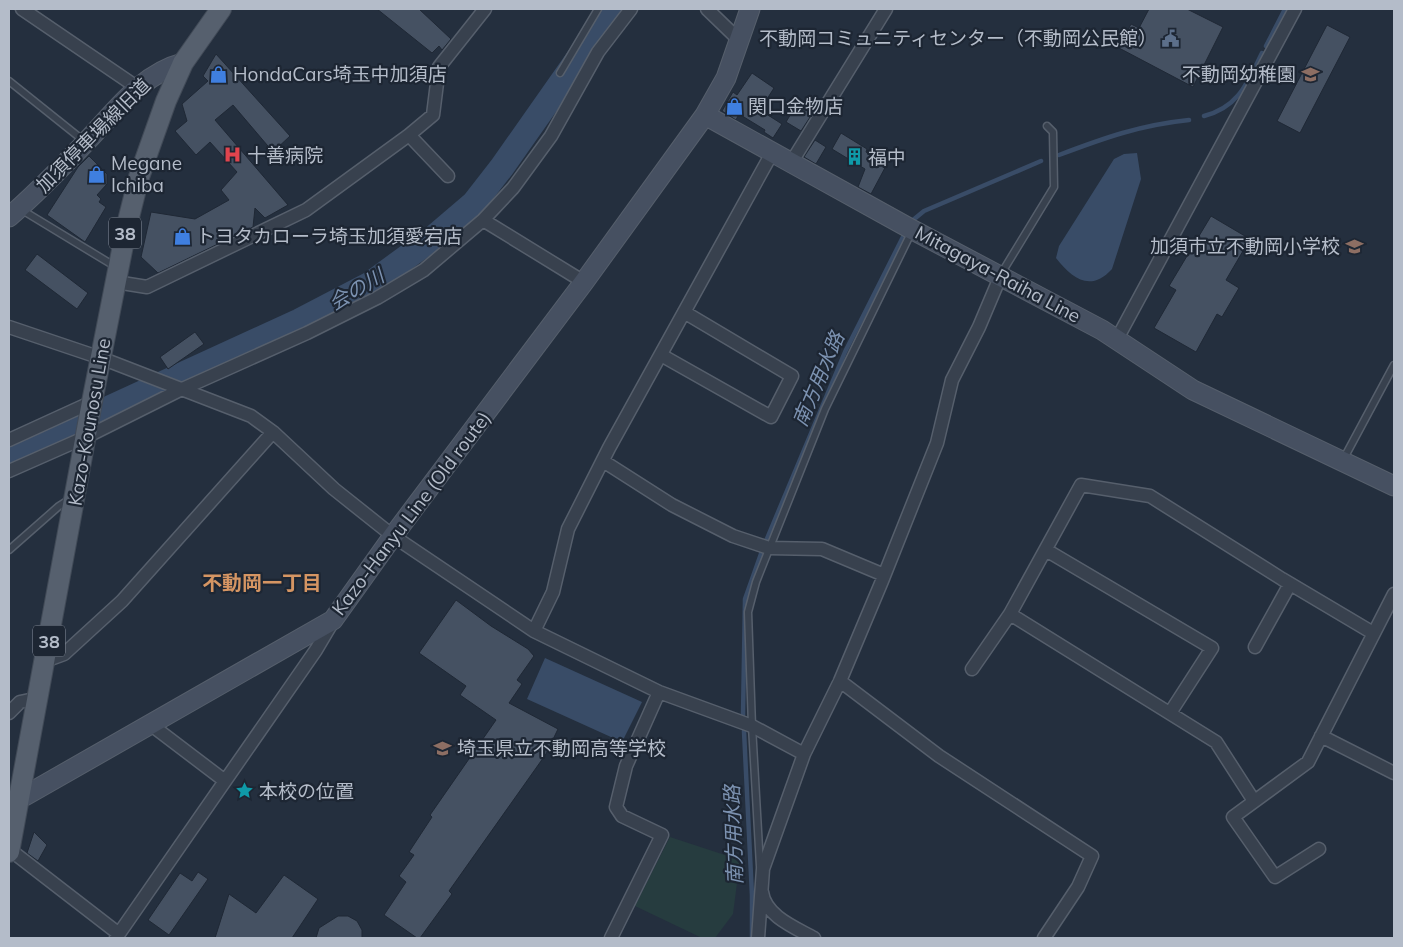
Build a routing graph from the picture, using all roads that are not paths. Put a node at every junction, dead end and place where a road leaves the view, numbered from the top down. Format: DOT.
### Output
graph roads {
  1 [pos="22,9"];
  2 [pos="221,9"];
  3 [pos="485,9"];
  4 [pos="598,9"];
  5 [pos="631,9"];
  6 [pos="707,9"];
  7 [pos="750,9"];
  8 [pos="886,9"];
  9 [pos="1295,9"];
  10 [pos="738,39"];
  11 [pos="183,63"];
  12 [pos="560,73"];
  13 [pos="9,81"];
  14 [pos="138,88"];
  15 [pos="705,115"];
  16 [pos="1047,126"];
  17 [pos="409,134"];
  18 [pos="86,142"];
  19 [pos="772,153"];
  20 [pos="790,163"];
  21 [pos="448,176"];
  22 [pos="14,213"];
  23 [pos="483,220"];
  24 [pos="910,228"];
  25 [pos="1001,275"];
  26 [pos="118,276"];
  27 [pos="584,282"];
  28 [pos="684,312"];
  29 [pos="9,327"];
  30 [pos="1117,339"];
  31 [pos="661,355"];
  32 [pos="100,358"];
  33 [pos="1394,365"];
  34 [pos="180,390"];
  35 [pos="89,419"];
  36 [pos="273,432"];
  37 [pos="9,440"];
  38 [pos="603,461"];
  39 [pos="1342,461"];
  40 [pos="9,470"];
  41 [pos="1394,486"];
  42 [pos="76,496"];
  43 [pos="393,536"];
  44 [pos="765,547"];
  45 [pos="9,550"];
  46 [pos="1046,550"];
  47 [pos="884,575"];
  48 [pos="1290,584"];
  49 [pos="1394,594"];
  50 [pos="1010,614"];
  51 [pos="333,620"];
  52 [pos="534,631"];
  53 [pos="1373,633"];
  54 [pos="1255,646"];
  55 [pos="46,661"];
  56 [pos="972,668"];
  57 [pos="840,681"];
  58 [pos="659,692"];
  59 [pos="39,698"];
  60 [pos="9,713"];
  61 [pos="1170,713"];
  62 [pos="150,724"];
  63 [pos="746,724"];
  64 [pos="1321,736"];
  65 [pos="804,754"];
  66 [pos="1394,772"];
  67 [pos="225,781"];
  68 [pos="1254,801"];
  69 [pos="14,802"];
  70 [pos="1319,848"];
  71 [pos="9,850"];
  72 [pos="761,882"];
  73 [pos="118,936"];
  74 [pos="611,938"];
  75 [pos="758,938"];
  76 [pos="814,938"];
  77 [pos="1044,938"];
  1 -- 14 [label="street"];
  2 -- 11 [label="main road, Kazo-Kounosu Line / 38"];
  3 -- 17 [label="street"];
  4 -- 12 [label="lane"];
  5 -- 23 [label="street"];
  6 -- 10 [label="street"];
  7 -- 10 [label="street"];
  8 -- 20 [label="street"];
  9 -- 30 [label="street"];
  10 -- 15 [label="street"];
  11 -- 14 [label="street, 加須停車場線旧道"];
  11 -- 26 [label="main road, Kazo-Kounosu Line / 38"];
  13 -- 18 [label="lane"];
  14 -- 18 [label="street, 加須停車場線旧道"];
  15 -- 19 [label="street, Mitagaya-Raiha Line"];
  15 -- 27 [label="street, Kazo-Hanyu Line (Old route)"];
  16 -- 25 [label="lane"];
  17 -- 21 [label="street"];
  17 -- 26 [label="street"];
  18 -- 22 [label="street, 加須停車場線旧道"];
  19 -- 20 [label="street, Mitagaya-Raiha Line"];
  19 -- 28 [label="street"];
  20 -- 24 [label="street, Mitagaya-Raiha Line"];
  22 -- 26 [label="lane"];
  23 -- 27 [label="street"];
  23 -- 34 [label="street"];
  24 -- 25 [label="street, Mitagaya-Raiha Line"];
  24 -- 44 [label="lane"];
  25 -- 30 [label="street, Mitagaya-Raiha Line"];
  25 -- 47 [label="street"];
  26 -- 32 [label="main road, Kazo-Kounosu Line / 38"];
  27 -- 43 [label="street, Kazo-Hanyu Line (Old route)"];
  28 -- 31 [label="street"];
  28 -- 31 [label="street"];
  29 -- 32 [label="street"];
  30 -- 39 [label="street, Mitagaya-Raiha Line"];
  31 -- 38 [label="street"];
  32 -- 34 [label="street"];
  32 -- 35 [label="main road, Kazo-Kounosu Line / 38"];
  33 -- 39 [label="lane"];
  34 -- 35 [label="street"];
  34 -- 36 [label="street"];
  35 -- 37 [label="street"];
  35 -- 40 [label="street"];
  35 -- 42 [label="main road, Kazo-Kounosu Line / 38"];
  36 -- 43 [label="street"];
  36 -- 55 [label="street"];
  38 -- 44 [label="street"];
  38 -- 52 [label="street"];
  39 -- 41 [label="street, Mitagaya-Raiha Line"];
  42 -- 45 [label="lane"];
  42 -- 55 [label="main road, Kazo-Kounosu Line / 38"];
  43 -- 51 [label="street, Kazo-Hanyu Line (Old route)"];
  43 -- 52 [label="street"];
  44 -- 47 [label="street"];
  44 -- 63 [label="lane"];
  46 -- 48 [label="street"];
  46 -- 50 [label="street"];
  46 -- 61 [label="street"];
  47 -- 57 [label="street"];
  48 -- 53 [label="street"];
  48 -- 54 [label="street"];
  49 -- 53 [label="street"];
  50 -- 56 [label="street"];
  50 -- 61 [label="street"];
  51 -- 62 [label="street, Kazo-Hanyu Line (Old route)"];
  51 -- 67 [label="street"];
  52 -- 58 [label="street"];
  53 -- 64 [label="street"];
  55 -- 59 [label="main road, Kazo-Kounosu Line / 38"];
  57 -- 65 [label="street"];
  57 -- 77 [label="street"];
  58 -- 63 [label="street"];
  58 -- 74 [label="street"];
  59 -- 60 [label="street"];
  59 -- 69 [label="main road, Kazo-Kounosu Line / 38"];
  61 -- 68 [label="street"];
  62 -- 67 [label="street"];
  62 -- 69 [label="street, Kazo-Hanyu Line (Old route)"];
  63 -- 65 [label="street"];
  63 -- 72 [label="lane"];
  64 -- 66 [label="street"];
  64 -- 68 [label="street"];
  65 -- 72 [label="street"];
  67 -- 73 [label="street"];
  68 -- 70 [label="street"];
  69 -- 71 [label="main road, Kazo-Kounosu Line / 38"];
  71 -- 73 [label="street"];
  72 -- 75 [label="street"];
  72 -- 76 [label="street"];
}
